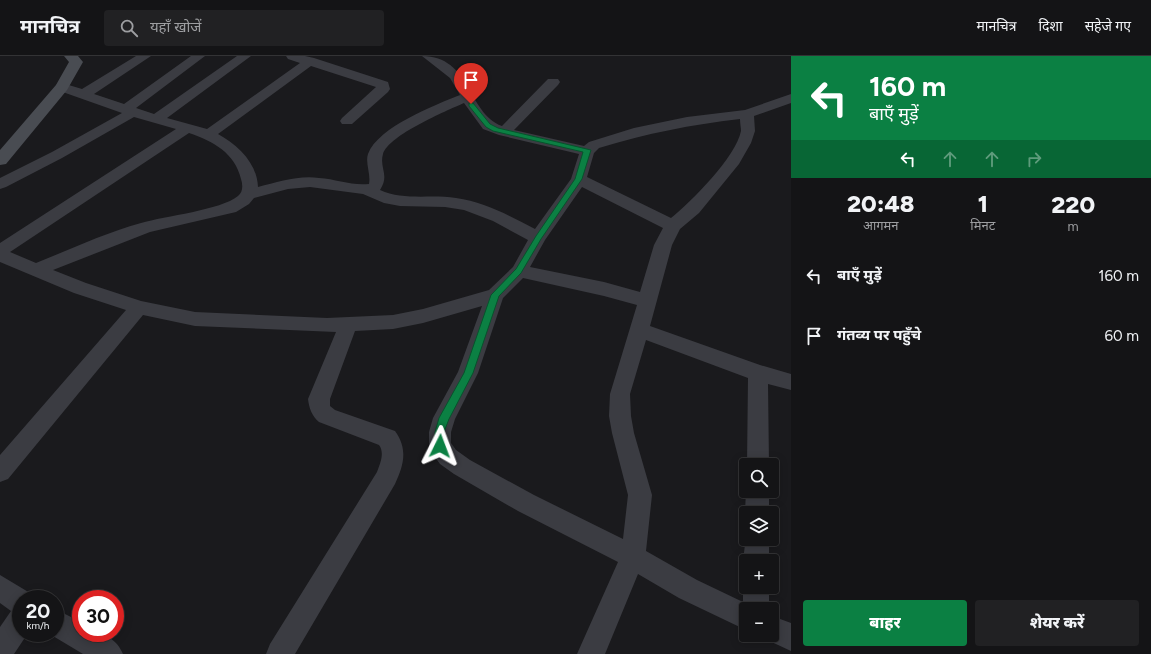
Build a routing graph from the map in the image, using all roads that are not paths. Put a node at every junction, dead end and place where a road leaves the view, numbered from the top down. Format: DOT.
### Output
graph roads {
  1 [pos="71,56"];
  2 [pos="145,56"];
  3 [pos="199,56"];
  4 [pos="244,56"];
  5 [pos="292,56"];
  6 [pos="428,56"];
  7 [pos="310,61"];
  8 [pos="554,82"];
  9 [pos="62,87"];
  10 [pos="84,94"];
  11 [pos="466,97"];
  12 [pos="791,98"];
  13 [pos="130,110"];
  14 [pos="747,114"];
  15 [pos="156,119"];
  16 [pos="347,121"];
  17 [pos="187,128"];
  18 [pos="504,132"];
  19 [pos="208,135"];
  20 [pos="587,150"];
  21 [pos="0,160"];
  22 [pos="579,179"];
  23 [pos="0,184"];
  24 [pos="367,190"];
  25 [pos="250,194"];
  26 [pos="673,226"];
  27 [pos="538,238"];
  28 [pos="0,251"];
  29 [pos="0,255"];
  30 [pos="35,270"];
  31 [pos="518,271"];
  32 [pos="495,295"];
  33 [pos="648,301"];
  34 [pos="139,307"];
  35 [pos="348,325"];
  36 [pos="639,330"];
  37 [pos="758,373"];
  38 [pos="791,382"];
  39 [pos="758,458"];
  40 [pos="0,472"];
  41 [pos="633,557"];
  42 [pos="0,588"];
  43 [pos="12,596"];
  44 [pos="739,614"];
  45 [pos="64,627"];
  46 [pos="779,632"];
  47 [pos="12,633"];
  48 [pos="791,637"];
  49 [pos="0,650"];
  50 [pos="109,654"];
  51 [pos="280,654"];
  52 [pos="591,654"];
  1 -- 9 [label="street"];
  2 -- 10 [label="street"];
  3 -- 13 [label="street"];
  4 -- 15 [label="street"];
  5 -- 7 [label="street"];
  6 -- 11 [label="street"];
  7 -- 16 [label="street"];
  7 -- 19 [label="street"];
  8 -- 18 [label="street"];
  9 -- 10 [label="street"];
  9 -- 21 [label="street"];
  10 -- 13 [label="street"];
  11 -- 18 [label="street"];
  11 -- 24 [label="street"];
  12 -- 14 [label="street"];
  13 -- 15 [label="street"];
  13 -- 23 [label="street"];
  14 -- 20 [label="street"];
  14 -- 26 [label="street"];
  15 -- 17 [label="street"];
  17 -- 19 [label="street"];
  17 -- 28 [label="street"];
  18 -- 20 [label="street"];
  19 -- 25 [label="street"];
  20 -- 22 [label="street"];
  22 -- 26 [label="street"];
  22 -- 27 [label="street"];
  24 -- 25 [label="street"];
  24 -- 27 [label="street"];
  25 -- 30 [label="street"];
  26 -- 33 [label="street"];
  27 -- 31 [label="street"];
  29 -- 30 [label="street"];
  30 -- 34 [label="street"];
  31 -- 32 [label="street"];
  31 -- 33 [label="street"];
  32 -- 35 [label="street"];
  32 -- 41 [label="street"];
  33 -- 36 [label="street"];
  34 -- 35 [label="street"];
  34 -- 40 [label="street"];
  35 -- 51 [label="street"];
  36 -- 37 [label="street"];
  36 -- 41 [label="street"];
  37 -- 38 [label="street"];
  37 -- 39 [label="street"];
  41 -- 44 [label="street"];
  41 -- 52 [label="street"];
  42 -- 43 [label="street"];
  45 -- 50 [label="street"];
  46 -- 48 [label="street"];
  47 -- 49 [label="street"];
}
